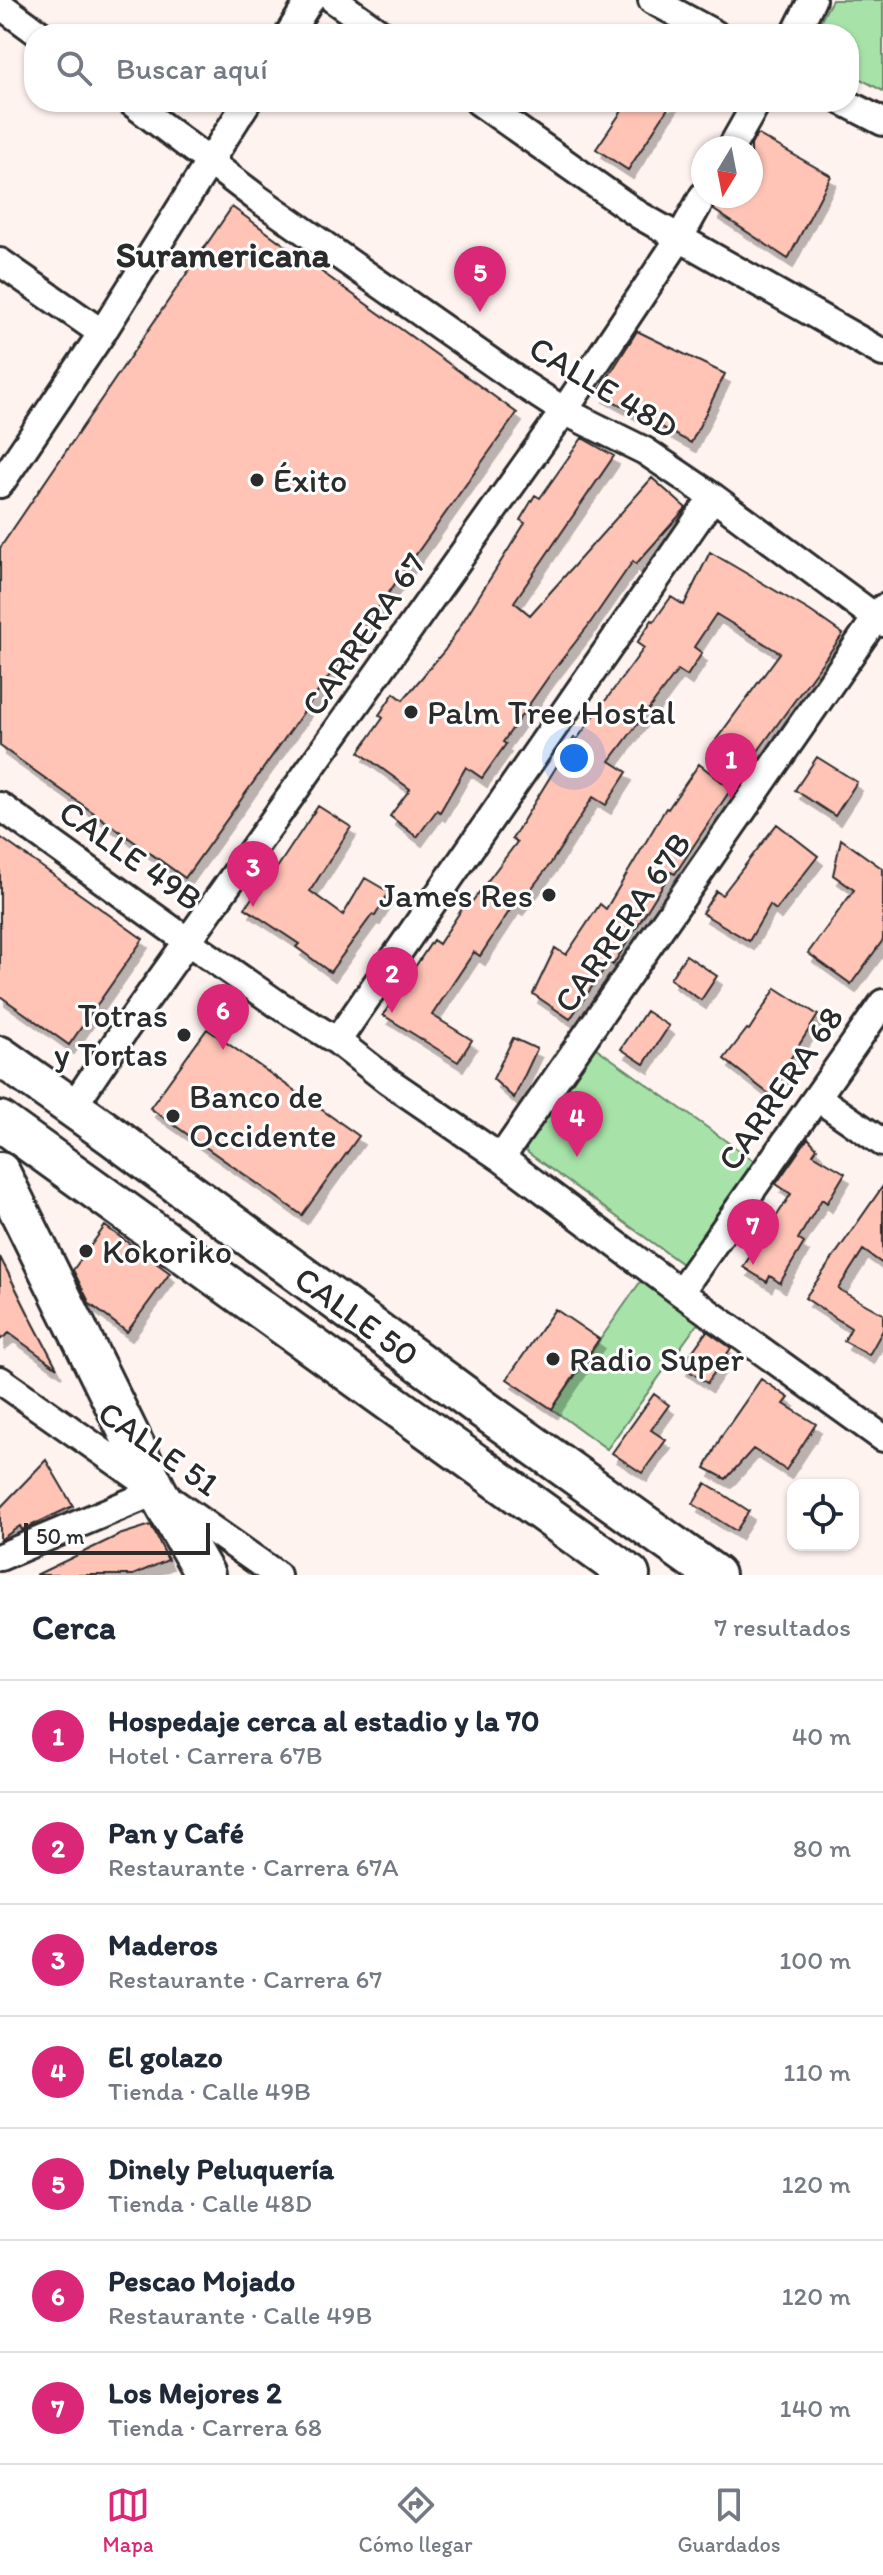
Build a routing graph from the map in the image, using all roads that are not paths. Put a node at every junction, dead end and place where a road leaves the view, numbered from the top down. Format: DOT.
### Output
graph roads {
  1 [pos="310,0"];
  2 [pos="334,0"];
  3 [pos="652,0"];
  4 [pos="812,0"];
  5 [pos="0,5"];
  6 [pos="26,24"];
  7 [pos="295,24"];
  8 [pos="368,24"];
  9 [pos="696,24"];
  10 [pos="800,24"];
  11 [pos="859,110"];
  12 [pos="145,112"];
  13 [pos="241,112"];
  14 [pos="493,112"];
  15 [pos="751,112"];
  16 [pos="883,122"];
  17 [pos="738,136"];
  18 [pos="211,161"];
  19 [pos="696,208"];
  20 [pos="679,239"];
  21 [pos="0,262"];
  22 [pos="102,333"];
  23 [pos="883,353"];
  24 [pos="564,411"];
  25 [pos="0,484"];
  26 [pos="713,497"];
  27 [pos="881,617"];
  28 [pos="0,806"];
  29 [pos="190,941"];
  30 [pos="883,1003"];
  31 [pos="337,1041"];
  32 [pos="0,1056"];
  33 [pos="818,1098"];
  34 [pos="72,1108"];
  35 [pos="1,1121"];
  36 [pos="883,1143"];
  37 [pos="501,1158"];
  38 [pos="0,1172"];
  39 [pos="680,1292"];
  40 [pos="0,1380"];
  41 [pos="883,1438"];
  42 [pos="157,1491"];
  43 [pos="0,1557"];
  44 [pos="201,1573"];
  45 [pos="277,1575"];
  46 [pos="630,1575"];
  47 [pos="715,1575"];
  1 -- 7 [label="street"];
  2 -- 8 [label="street"];
  3 -- 9 [label="street"];
  4 -- 10 [label="street"];
  5 -- 6 [label="street"];
  11 -- 16 [label="street"];
  12 -- 18 [label="street, CALLE 48D"];
  13 -- 18 [label="street"];
  14 -- 20 [label="street"];
  15 -- 17 [label="street"];
  18 -- 22 [label="street"];
  18 -- 24 [label="street, CALLE 48D"];
  19 -- 20 [label="street, CARRERA 67"];
  20 -- 23 [label="street"];
  20 -- 24 [label="street, CARRERA 67"];
  21 -- 22 [label="street"];
  22 -- 25 [label="street"];
  24 -- 26 [label="street, CALLE 48D"];
  24 -- 29 [label="street, CARRERA 67"];
  26 -- 27 [label="street, CALLE 48D"];
  26 -- 31 [label="street"];
  27 -- 37 [label="street, CARRERA 67B"];
  28 -- 29 [label="street, CALLE 49B"];
  29 -- 31 [label="street, CALLE 49B"];
  29 -- 34 [label="street, CARRERA 67"];
  30 -- 33 [label="street, CARRERA 68"];
  31 -- 37 [label="street, CALLE 49B"];
  32 -- 34 [label="main road, CALLE 50"];
  33 -- 36 [label="street"];
  33 -- 39 [label="street, CARRERA 68"];
  34 -- 35 [label="main road"];
  34 -- 47 [label="main road, CALLE 50"];
  35 -- 46 [label="main road, CALLE 50"];
  37 -- 39 [label="street, CALLE 49B"];
  38 -- 42 [label="main road"];
  39 -- 41 [label="street, CALLE 49B"];
  40 -- 42 [label="street, CALLE 51"];
  42 -- 43 [label="street"];
  42 -- 44 [label="main road"];
  42 -- 45 [label="street, CALLE 51"];
}
